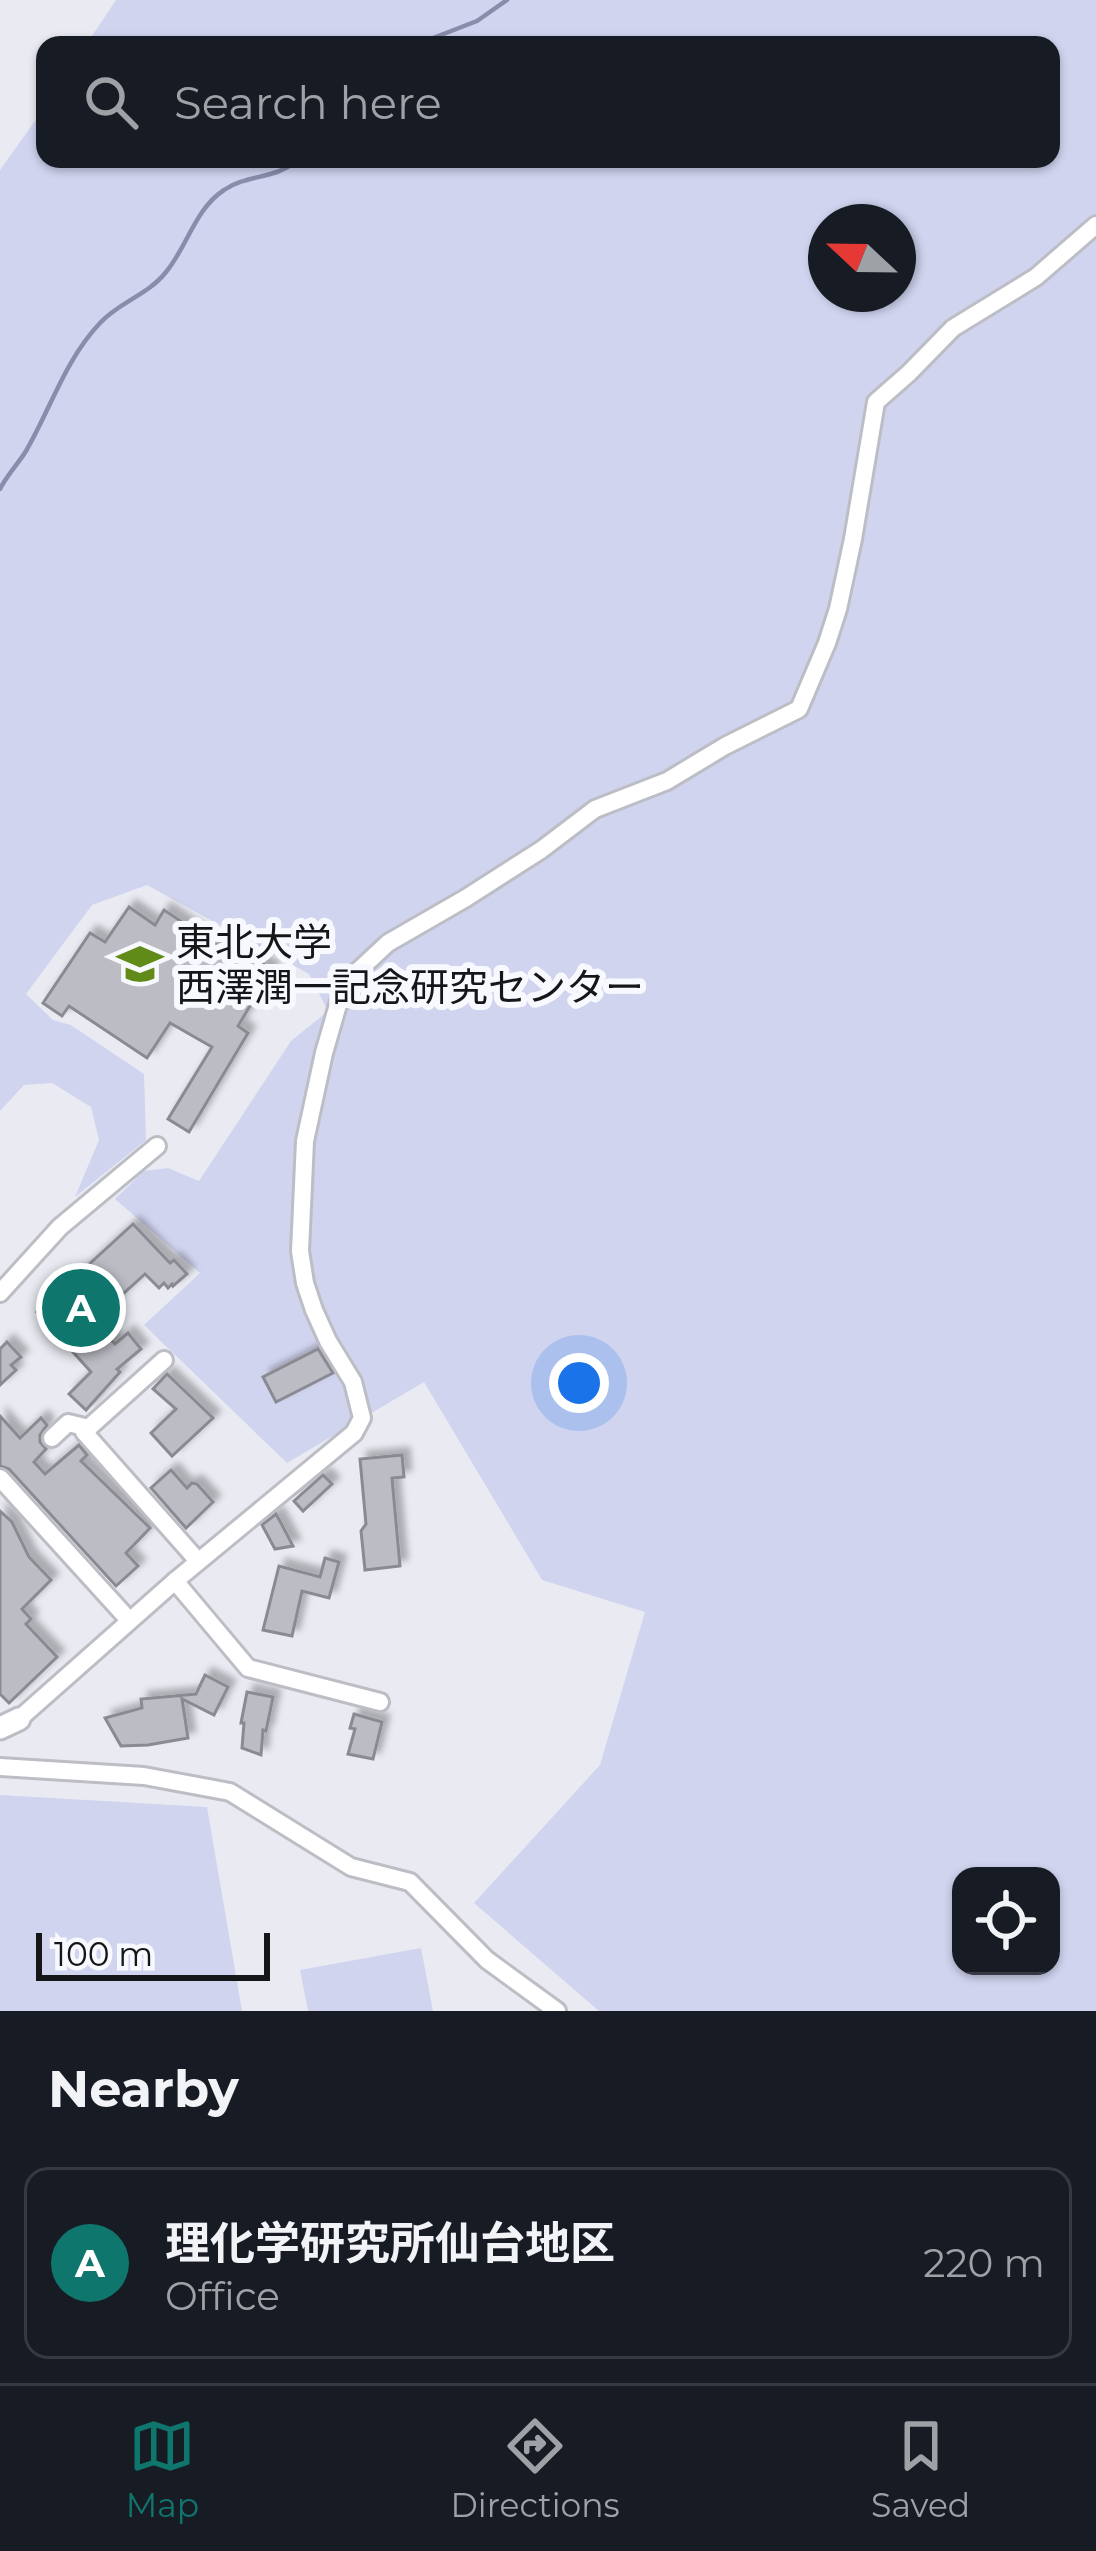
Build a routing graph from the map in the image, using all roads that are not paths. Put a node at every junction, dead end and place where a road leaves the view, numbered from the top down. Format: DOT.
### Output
graph roads {
  1 [pos="1096,225"];
  2 [pos="157,1146"];
  3 [pos="0,1293"];
  4 [pos="164,1360"];
  5 [pos="89,1428"];
  6 [pos="52,1438"];
  7 [pos="0,1478"];
  8 [pos="198,1561"];
  9 [pos="175,1581"];
  10 [pos="129,1620"];
  11 [pos="380,1702"];
  12 [pos="10,1724"];
  13 [pos="0,1767"];
  14 [pos="556,2011"];
  1 -- 8 [label="street"];
  2 -- 3 [label="street"];
  4 -- 5 [label="street"];
  5 -- 6 [label="street"];
  5 -- 8 [label="street"];
  7 -- 10 [label="street"];
  8 -- 9 [label="street"];
  9 -- 10 [label="street"];
  9 -- 11 [label="street"];
  10 -- 12 [label="street"];
  13 -- 14 [label="street"];
}
